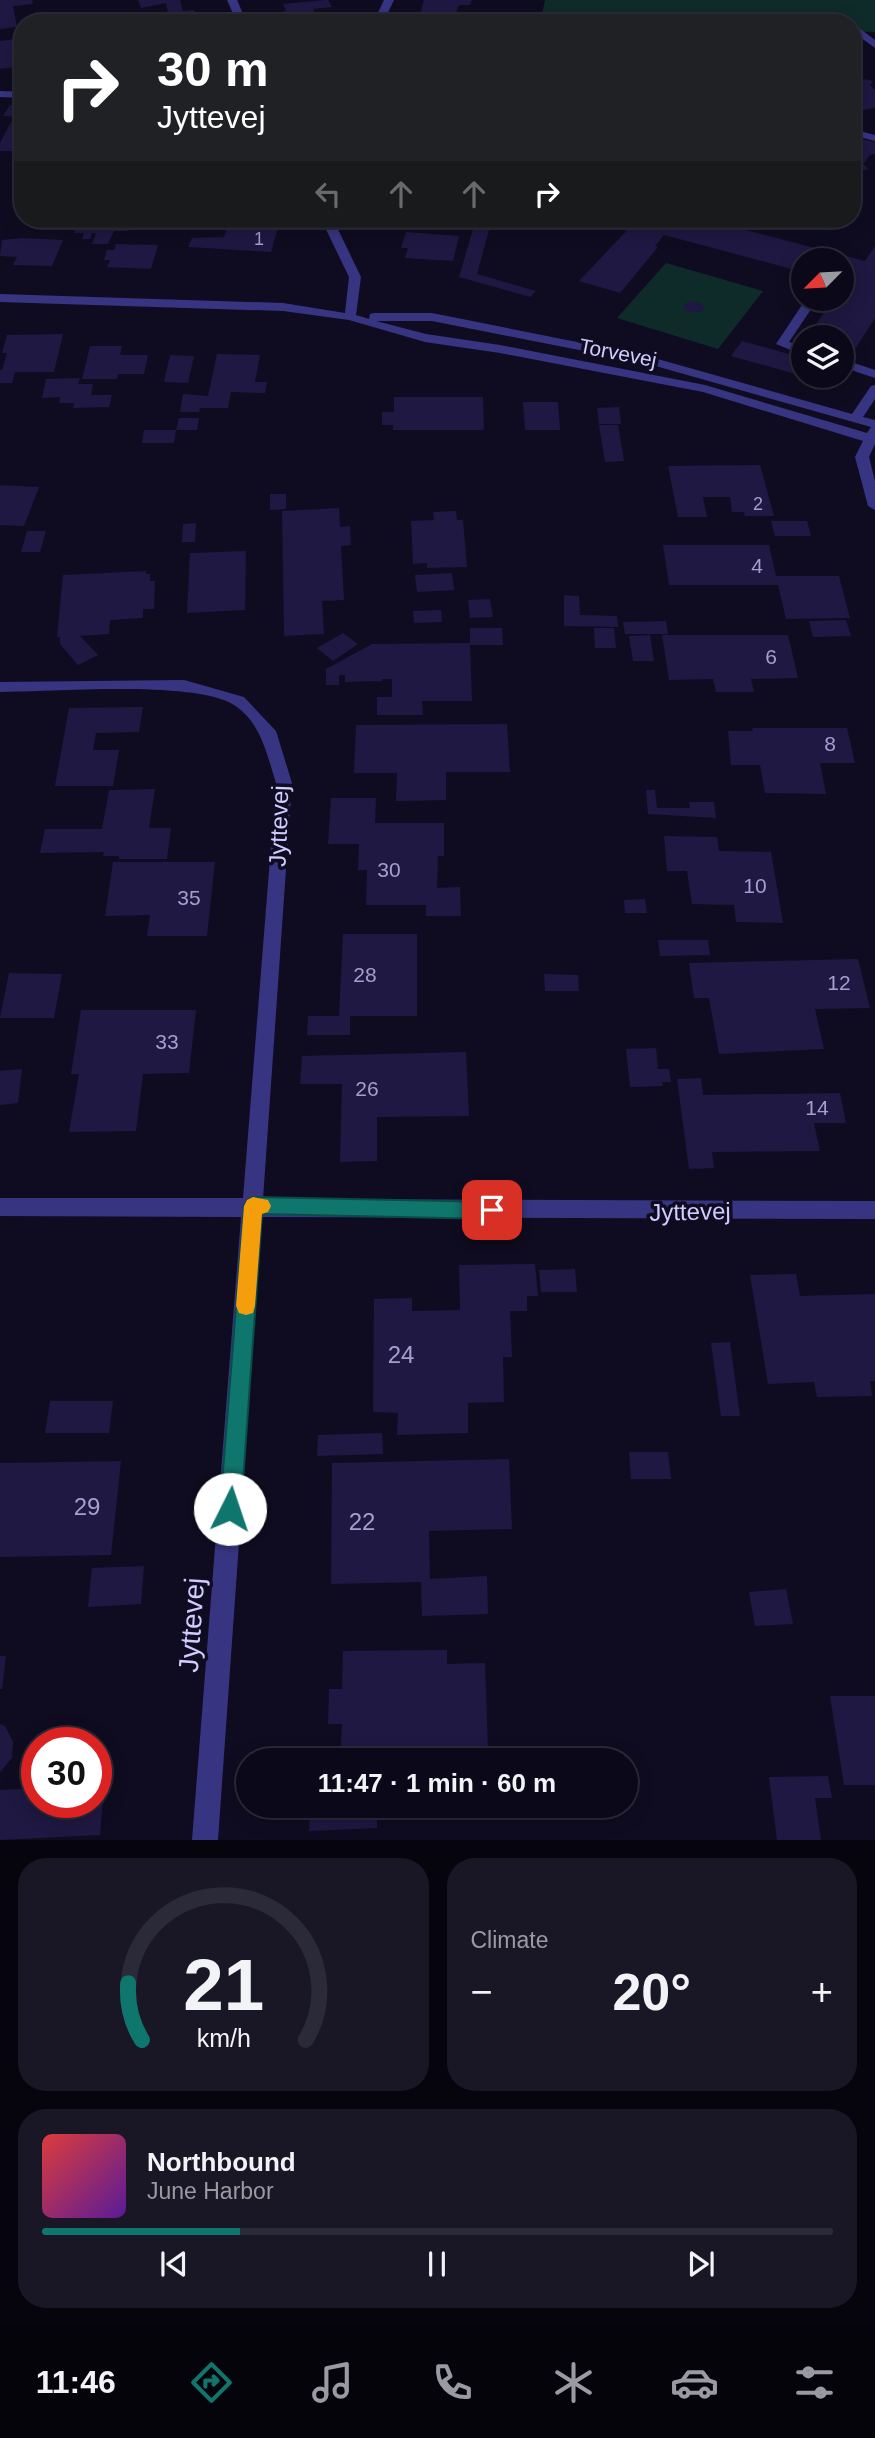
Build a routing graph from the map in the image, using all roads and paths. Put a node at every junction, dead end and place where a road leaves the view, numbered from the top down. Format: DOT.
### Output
graph roads {
  1 [pos="861,34"];
  2 [pos="875,45"];
  3 [pos="331,228"];
  4 [pos="0,298"];
  5 [pos="350,317"];
  6 [pos="791,330"];
  7 [pos="791,347"];
  8 [pos="854,367"];
  9 [pos="875,374"];
  10 [pos="875,389"];
  11 [pos="856,418"];
  12 [pos="875,424"];
  13 [pos="873,436"];
  14 [pos="875,506"];
  15 [pos="0,687"];
  16 [pos="253,1206"];
  17 [pos="0,1207"];
  18 [pos="875,1210"];
  19 [pos="205,1839"];
  1 -- 2 [label="street"];
  3 -- 5 [label="street"];
  4 -- 5 [label="street, Torvevej"];
  5 -- 11 [label="street, Torvevej"];
  5 -- 13 [label="street, Torvevej"];
  6 -- 7 [label="street"];
  8 -- 9 [label="street"];
  10 -- 11 [label="street"];
  11 -- 12 [label="street, Torvevej"];
  13 -- 14 [label="street"];
  15 -- 16 [label="street, Jyttevej"];
  16 -- 17 [label="street, Jyttevej"];
  16 -- 18 [label="street, Jyttevej"];
  16 -- 19 [label="street, Jyttevej"];
}
